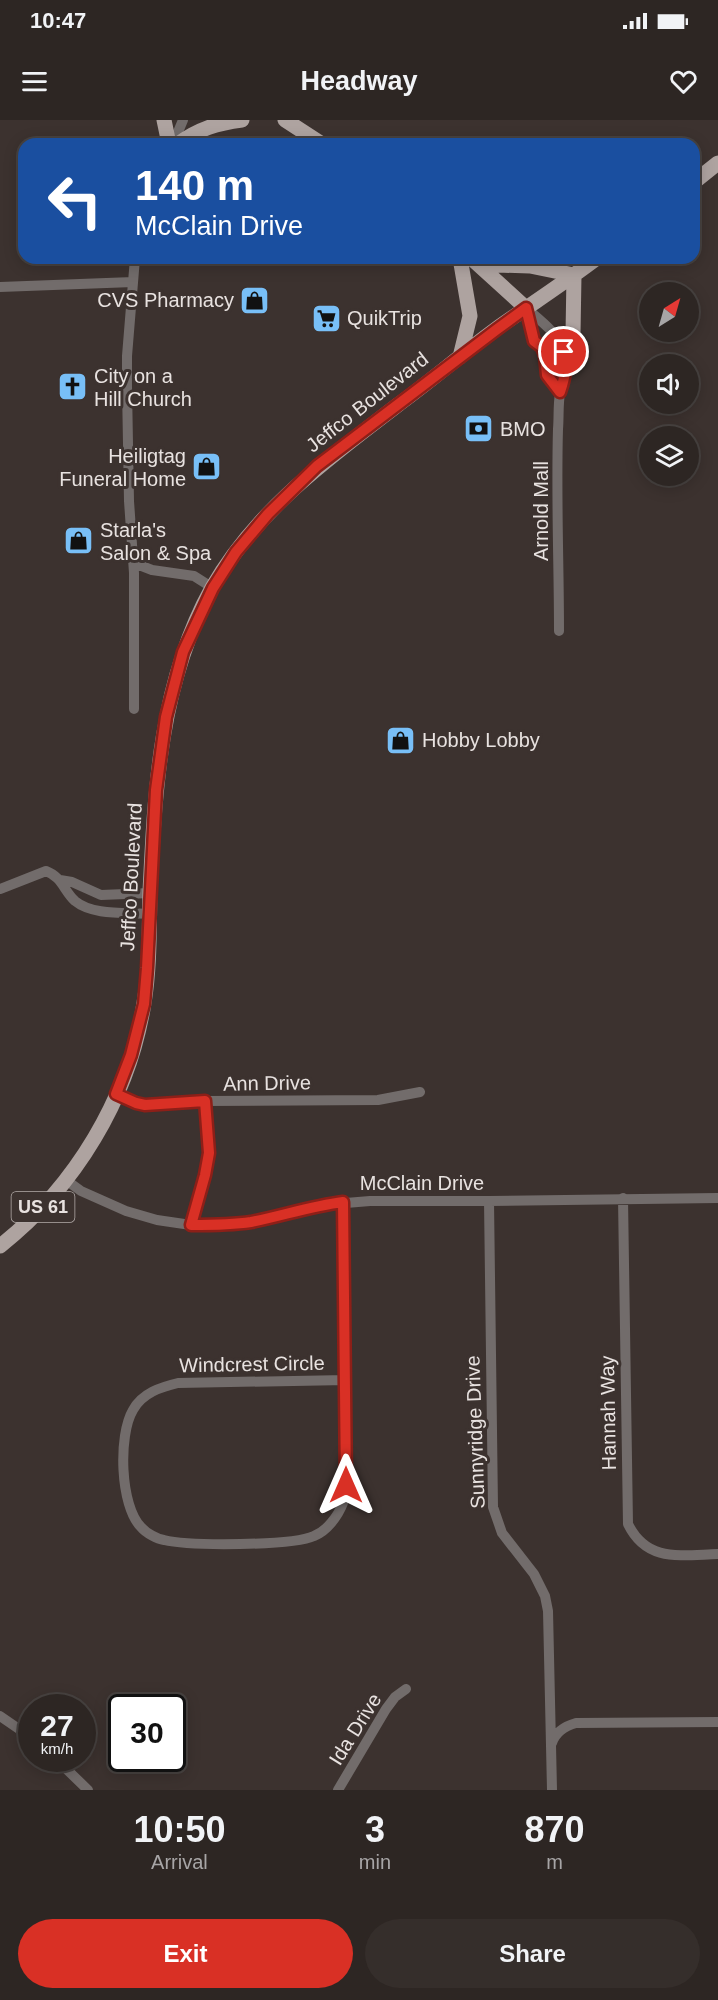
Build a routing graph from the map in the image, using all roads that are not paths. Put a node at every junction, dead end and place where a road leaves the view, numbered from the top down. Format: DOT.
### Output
graph roads {
  1 [pos="164,120"];
  2 [pos="183,120"];
  3 [pos="242,120"];
  4 [pos="270,120"];
  5 [pos="288,122"];
  6 [pos="169,138"];
  7 [pos="174,138"];
  8 [pos="188,138"];
  9 [pos="313,138"];
  10 [pos="718,163"];
  11 [pos="700,177"];
  12 [pos="134,264"];
  13 [pos="461,264"];
  14 [pos="477,264"];
  15 [pos="496,264"];
  16 [pos="589,264"];
  17 [pos="574,276"];
  18 [pos="133,282"];
  19 [pos="0,287"];
  20 [pos="526,308"];
  21 [pos="564,352"];
  22 [pos="460,357"];
  23 [pos="560,392"];
  24 [pos="134,563"];
  25 [pos="213,588"];
  26 [pos="559,631"];
  27 [pos="134,709"];
  28 [pos="60,880"];
  29 [pos="0,889"];
  30 [pos="150,893"];
  31 [pos="150,914"];
  32 [pos="420,1092"];
  33 [pos="116,1094"];
  34 [pos="205,1101"];
  35 [pos="66,1180"];
  36 [pos="718,1197"];
  37 [pos="623,1198"];
  38 [pos="489,1201"];
  39 [pos="343,1202"];
  40 [pos="191,1225"];
  41 [pos="0,1246"];
  42 [pos="346,1380"];
  43 [pos="718,1554"];
  44 [pos="406,1689"];
  45 [pos="0,1716"];
  46 [pos="718,1722"];
  47 [pos="18,1728"];
  48 [pos="551,1746"];
  49 [pos="69,1772"];
  50 [pos="88,1790"];
  51 [pos="338,1790"];
  52 [pos="552,1790"];
  1 -- 6 [label="main road"];
  2 -- 7 [label="street"];
  3 -- 8 [label="main road"];
  4 -- 5 [label="main road"];
  5 -- 9 [label="main road"];
  10 -- 11 [label="main road"];
  12 -- 18 [label="street"];
  13 -- 22 [label="main road"];
  14 -- 20 [label="main road"];
  15 -- 17 [label="main road"];
  16 -- 17 [label="main road, Jeffco Boulevard / US 61"];
  17 -- 20 [label="main road, Jeffco Boulevard / US 61"];
  17 -- 21 [label="main road"];
  18 -- 19 [label="street"];
  18 -- 24 [label="street"];
  20 -- 21 [label="street"];
  20 -- 22 [label="main road, Jeffco Boulevard / US 61"];
  20 -- 23 [label="street, Arnold Mall"];
  21 -- 23 [label="street, Arnold Mall"];
  22 -- 25 [label="main road, Jeffco Boulevard / US 61"];
  23 -- 26 [label="street, Arnold Mall"];
  24 -- 25 [label="street"];
  24 -- 27 [label="street"];
  25 -- 30 [label="main road, Jeffco Boulevard / US 61"];
  28 -- 29 [label="street"];
  28 -- 30 [label="street"];
  28 -- 31 [label="street"];
  30 -- 31 [label="main road, Jeffco Boulevard / US 61"];
  31 -- 33 [label="main road, Jeffco Boulevard / US 61"];
  32 -- 34 [label="street, Ann Drive"];
  33 -- 34 [label="street, Ann Drive"];
  33 -- 35 [label="main road, Jeffco Boulevard / US 61"];
  34 -- 40 [label="street"];
  35 -- 40 [label="street, McClain Drive"];
  35 -- 41 [label="main road, Jeffco Boulevard / US 61"];
  36 -- 37 [label="street, McClain Drive"];
  37 -- 38 [label="street, McClain Drive"];
  37 -- 43 [label="street, Hannah Way"];
  38 -- 39 [label="street, McClain Drive"];
  38 -- 48 [label="street, Sunnyridge Drive"];
  39 -- 40 [label="street, McClain Drive"];
  39 -- 42 [label="street, Windcrest Circle"];
  42 -- 42 [label="street, Windcrest Circle"];
  44 -- 51 [label="street, Ida Drive"];
  45 -- 47 [label="street"];
  46 -- 48 [label="street"];
  48 -- 52 [label="street, Sunnyridge Drive"];
  49 -- 50 [label="street"];
}
